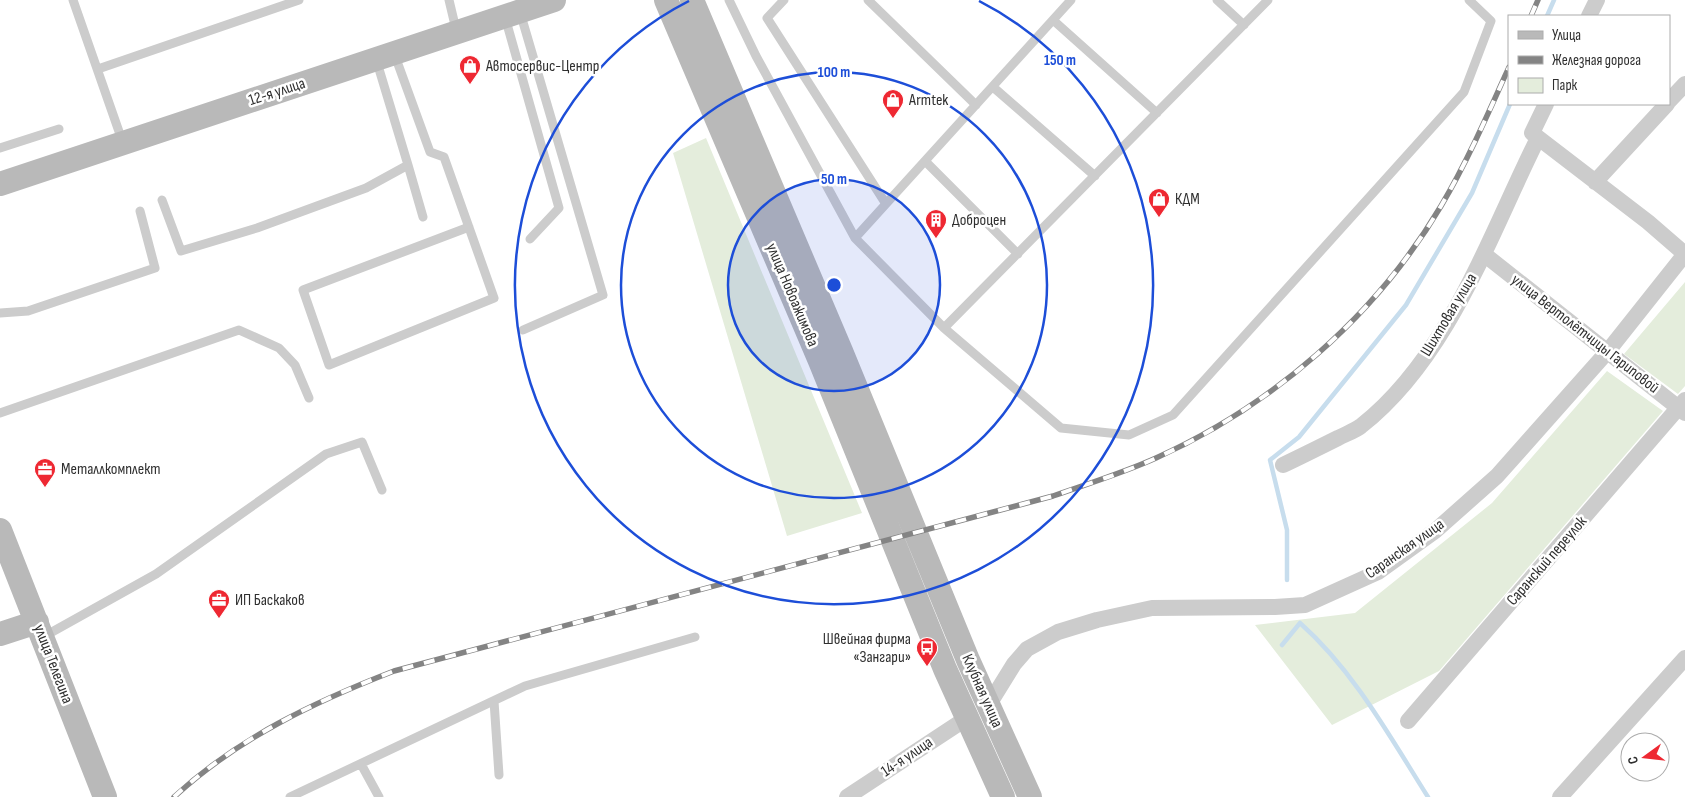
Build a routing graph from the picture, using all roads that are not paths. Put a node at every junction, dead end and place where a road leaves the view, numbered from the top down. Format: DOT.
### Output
graph roads {
  1 [pos="73,0"];
  2 [pos="299,0"];
  3 [pos="449,0"];
  4 [pos="554,0"];
  5 [pos="666,0"];
  6 [pos="692,0"];
  7 [pos="729,0"];
  8 [pos="784,0"];
  9 [pos="868,0"];
  10 [pos="1071,0"];
  11 [pos="1218,0"];
  12 [pos="1268,0"];
  13 [pos="1468,0"];
  14 [pos="1597,0"];
  15 [pos="512,14"];
  16 [pos="1590,15"];
  17 [pos="1053,20"];
  18 [pos="1244,25"];
  19 [pos="454,33"];
  20 [pos="385,56"];
  21 [pos="98,69"];
  22 [pos="1685,84"];
  23 [pos="993,87"];
  24 [pos="1670,101"];
  25 [pos="976,105"];
  26 [pos="1546,105"];
  27 [pos="1666,105"];
  28 [pos="1157,113"];
  29 [pos="59,129"];
  30 [pos="1535,135"];
  31 [pos="123,143"];
  32 [pos="0,148"];
  33 [pos="925,161"];
  34 [pos="408,165"];
  35 [pos="1095,176"];
  36 [pos="1595,182"];
  37 [pos="0,184"];
  38 [pos="162,200"];
  39 [pos="886,204"];
  40 [pos="140,211"];
  41 [pos="423,216"];
  42 [pos="469,227"];
  43 [pos="854,238"];
  44 [pos="530,239"];
  45 [pos="1018,254"];
  46 [pos="1685,254"];
  47 [pos="1484,255"];
  48 [pos="0,313"];
  49 [pos="944,328"];
  50 [pos="522,330"];
  51 [pos="1608,351"];
  52 [pos="310,398"];
  53 [pos="1683,407"];
  54 [pos="0,413"];
  55 [pos="1283,465"];
  56 [pos="382,490"];
  57 [pos="0,530"];
  58 [pos="936,584"];
  59 [pos="914,592"];
  60 [pos="40,629"];
  61 [pos="0,634"];
  62 [pos="695,638"];
  63 [pos="1685,658"];
  64 [pos="494,701"];
  65 [pos="988,706"];
  66 [pos="967,718"];
  67 [pos="1408,721"];
  68 [pos="361,764"];
  69 [pos="499,775"];
  70 [pos="105,797"];
  71 [pos="290,797"];
  72 [pos="379,797"];
  73 [pos="847,797"];
  74 [pos="1004,797"];
  75 [pos="1030,797"];
  76 [pos="1560,797"];
  1 -- 21 [label="lane"];
  2 -- 21 [label="lane"];
  3 -- 19 [label="lane"];
  4 -- 15 [label="main road, 12-я улица"];
  5 -- 59 [label="main road, улица Новоажимова"];
  6 -- 58 [label="main road, улица Новоажимова"];
  7 -- 43 [label="lane"];
  8 -- 39 [label="lane"];
  9 -- 25 [label="lane"];
  10 -- 17 [label="lane"];
  11 -- 18 [label="lane"];
  12 -- 18 [label="lane"];
  13 -- 49 [label="lane"];
  14 -- 16 [label="street"];
  15 -- 19 [label="main road, 12-я улица"];
  15 -- 44 [label="lane"];
  15 -- 50 [label="lane"];
  17 -- 23 [label="lane"];
  17 -- 28 [label="lane"];
  18 -- 28 [label="lane"];
  19 -- 20 [label="main road, 12-я улица"];
  20 -- 31 [label="main road, 12-я улица"];
  20 -- 34 [label="lane"];
  20 -- 42 [label="lane"];
  21 -- 31 [label="lane"];
  22 -- 24 [label="street"];
  23 -- 25 [label="lane"];
  23 -- 35 [label="lane"];
  25 -- 33 [label="lane"];
  26 -- 30 [label="street, Шихтовая улица"];
  27 -- 36 [label="street"];
  28 -- 35 [label="lane"];
  29 -- 32 [label="lane"];
  30 -- 36 [label="street"];
  30 -- 47 [label="street, Шихтовая улица"];
  31 -- 37 [label="main road, 12-я улица"];
  33 -- 39 [label="lane"];
  33 -- 45 [label="lane"];
  34 -- 38 [label="lane"];
  34 -- 41 [label="lane"];
  35 -- 45 [label="lane"];
  36 -- 46 [label="street"];
  39 -- 43 [label="lane"];
  40 -- 48 [label="lane"];
  42 -- 42 [label="lane"];
  43 -- 49 [label="lane"];
  45 -- 49 [label="lane"];
  46 -- 51 [label="street, Саранская улица"];
  47 -- 51 [label="street, улица Вертолётчицы Гариповой"];
  47 -- 55 [label="street, Шихтовая улица"];
  51 -- 53 [label="street, улица Вертолётчицы Гариповой"];
  51 -- 65 [label="street, Саранская улица"];
  52 -- 54 [label="lane"];
  53 -- 67 [label="street, Саранский переулок"];
  56 -- 60 [label="lane"];
  57 -- 60 [label="main road, улица Телегина"];
  58 -- 65 [label="main road, Клубная улица"];
  59 -- 66 [label="main road, Клубная улица"];
  60 -- 61 [label="main road"];
  60 -- 70 [label="main road, улица Телегина"];
  62 -- 64 [label="lane"];
  63 -- 76 [label="street"];
  64 -- 68 [label="lane"];
  64 -- 69 [label="lane"];
  65 -- 66 [label="main road"];
  65 -- 75 [label="main road, Клубная улица"];
  66 -- 73 [label="street, 14-я улица"];
  66 -- 74 [label="main road, Клубная улица"];
  68 -- 71 [label="lane"];
  68 -- 72 [label="lane"];
}
